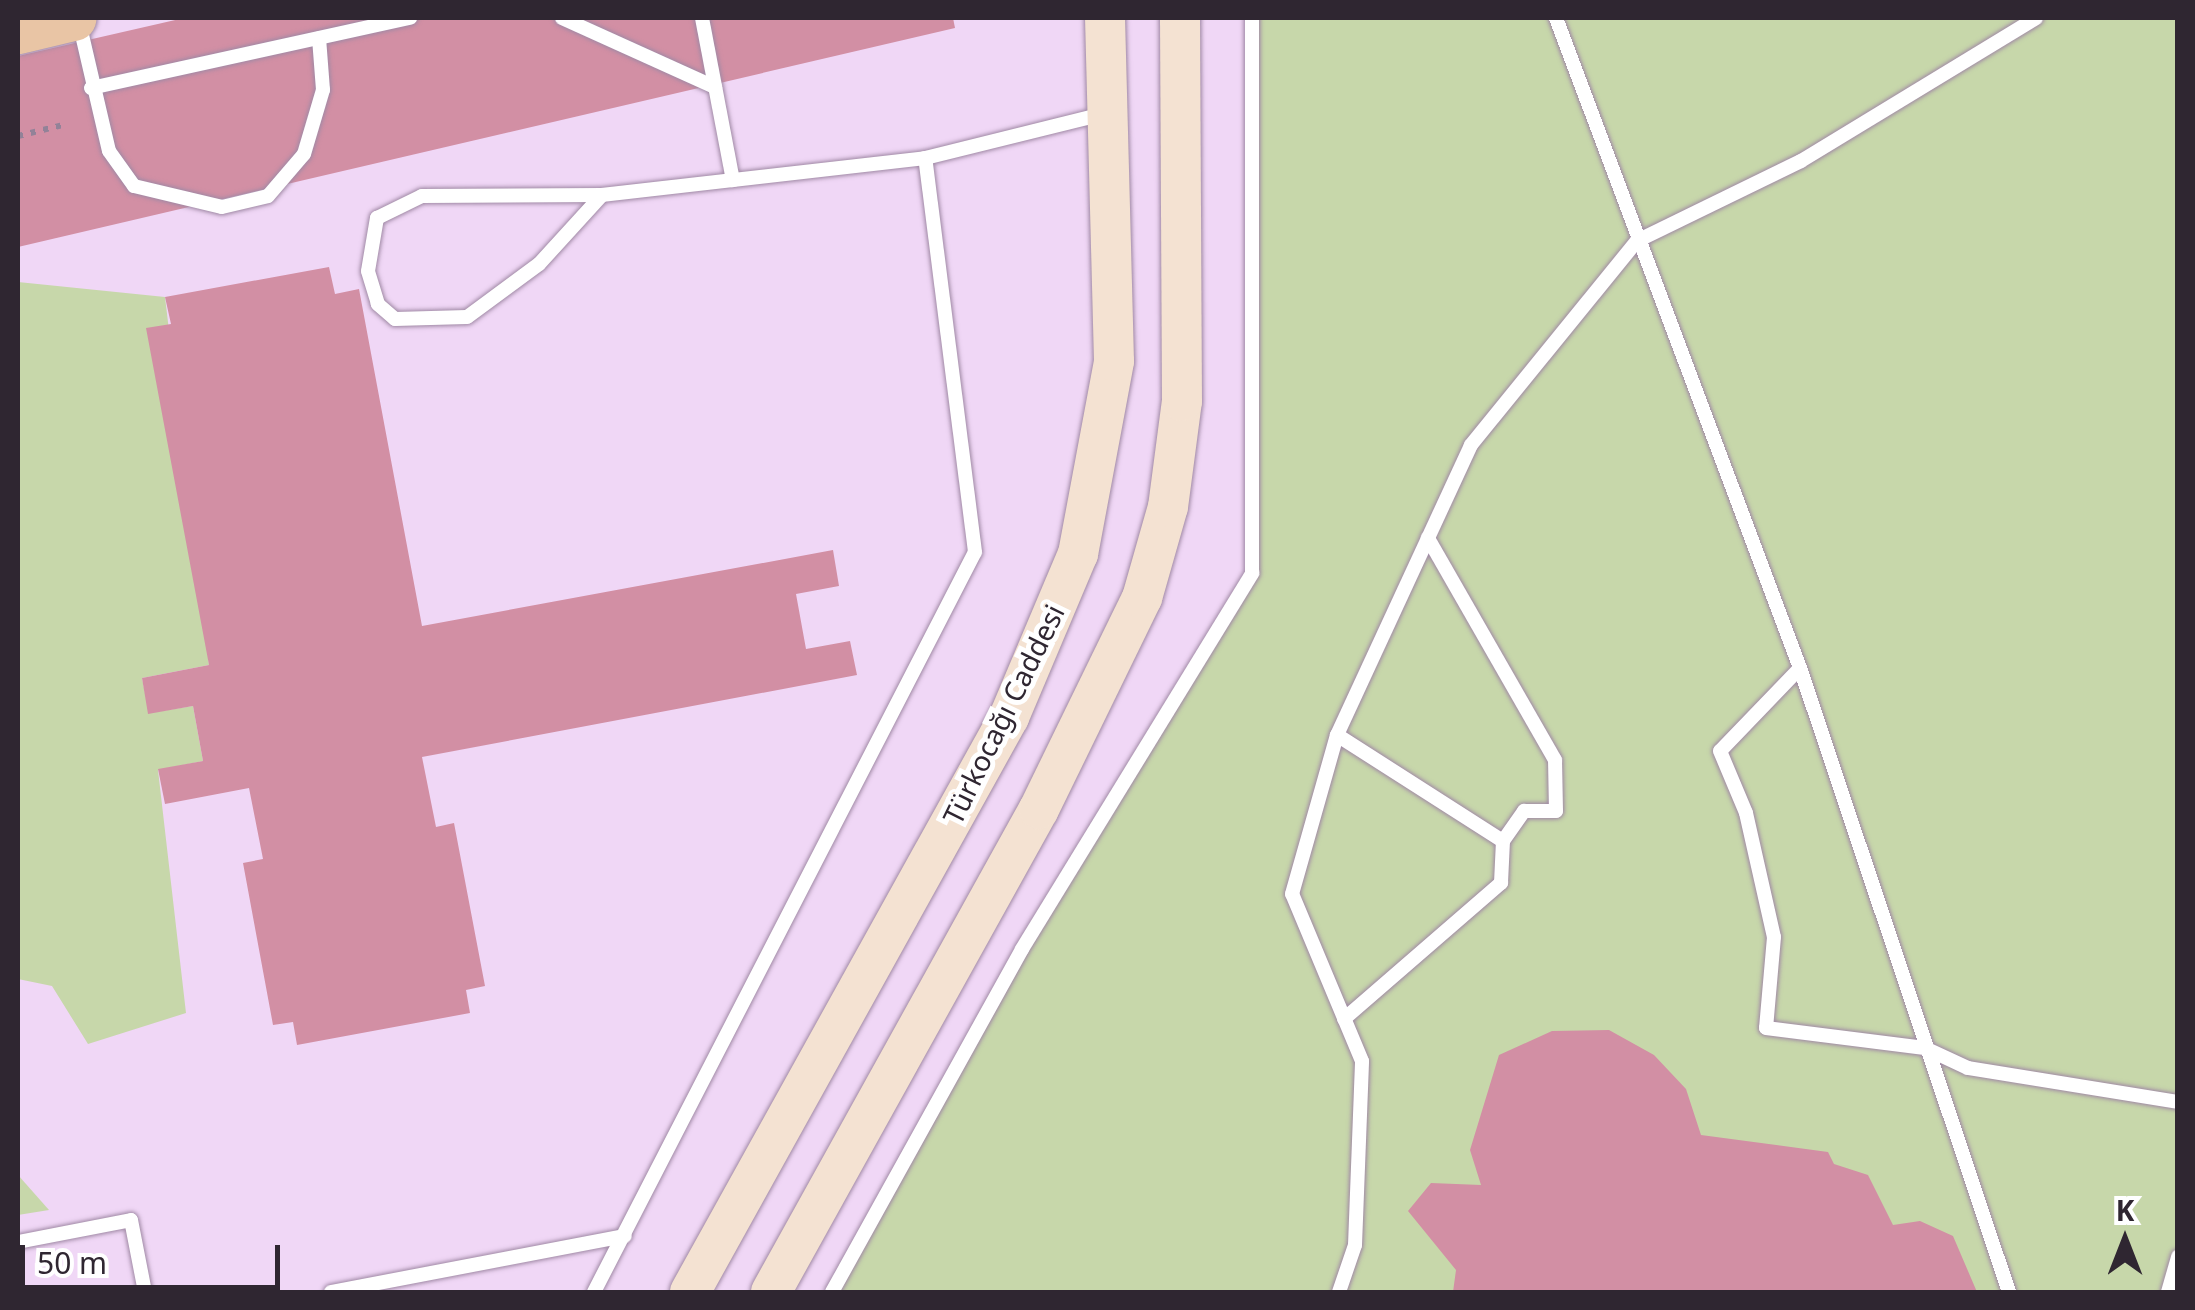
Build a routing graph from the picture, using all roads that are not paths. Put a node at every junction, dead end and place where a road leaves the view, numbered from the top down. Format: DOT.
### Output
graph roads {
  1 [pos="76,18"];
  2 [pos="410,18"];
  3 [pos="562,18"];
  4 [pos="702,18"];
  5 [pos="1104,18"];
  6 [pos="1252,18"];
  7 [pos="1556,18"];
  8 [pos="2036,18"];
  9 [pos="1184,28"];
  10 [pos="18,31"];
  11 [pos="319,38"];
  12 [pos="715,87"];
  13 [pos="91,88"];
  14 [pos="1114,111"];
  15 [pos="925,158"];
  16 [pos="733,180"];
  17 [pos="602,195"];
  18 [pos="1637,241"];
  19 [pos="1428,538"];
  20 [pos="1800,668"];
  21 [pos="1336,735"];
  22 [pos="1503,841"];
  23 [pos="1344,1020"];
  24 [pos="1925,1048"];
  25 [pos="2178,1102"];
  26 [pos="625,1236"];
  27 [pos="18,1242"];
  28 [pos="2178,1256"];
  29 [pos="145,1292"];
  30 [pos="331,1292"];
  31 [pos="594,1292"];
  32 [pos="690,1292"];
  33 [pos="771,1292"];
  34 [pos="832,1292"];
  35 [pos="1339,1292"];
  36 [pos="2009,1292"];
  37 [pos="2168,1292"];
  1 -- 10 [label="main road"];
  1 -- 13 [label="lane"];
  2 -- 11 [label="lane"];
  3 -- 12 [label="lane"];
  4 -- 12 [label="lane"];
  5 -- 14 [label="main road, Türkocağı Caddesi"];
  6 -- 34 [label="lane"];
  7 -- 18 [label="lane"];
  8 -- 18 [label="lane"];
  9 -- 33 [label="main road"];
  11 -- 13 [label="lane"];
  11 -- 13 [label="lane"];
  12 -- 16 [label="lane"];
  14 -- 15 [label="lane"];
  14 -- 32 [label="main road, Türkocağı Caddesi"];
  15 -- 16 [label="lane"];
  15 -- 26 [label="lane"];
  16 -- 17 [label="lane"];
  17 -- 17 [label="lane"];
  18 -- 19 [label="lane"];
  18 -- 20 [label="lane"];
  19 -- 21 [label="lane"];
  19 -- 22 [label="lane"];
  20 -- 24 [label="lane"];
  20 -- 24 [label="lane"];
  21 -- 22 [label="lane"];
  21 -- 23 [label="lane"];
  22 -- 23 [label="lane"];
  23 -- 35 [label="lane"];
  24 -- 25 [label="lane"];
  24 -- 36 [label="lane"];
  26 -- 30 [label="lane"];
  26 -- 31 [label="lane"];
  27 -- 29 [label="lane"];
  28 -- 37 [label="lane"];
}
